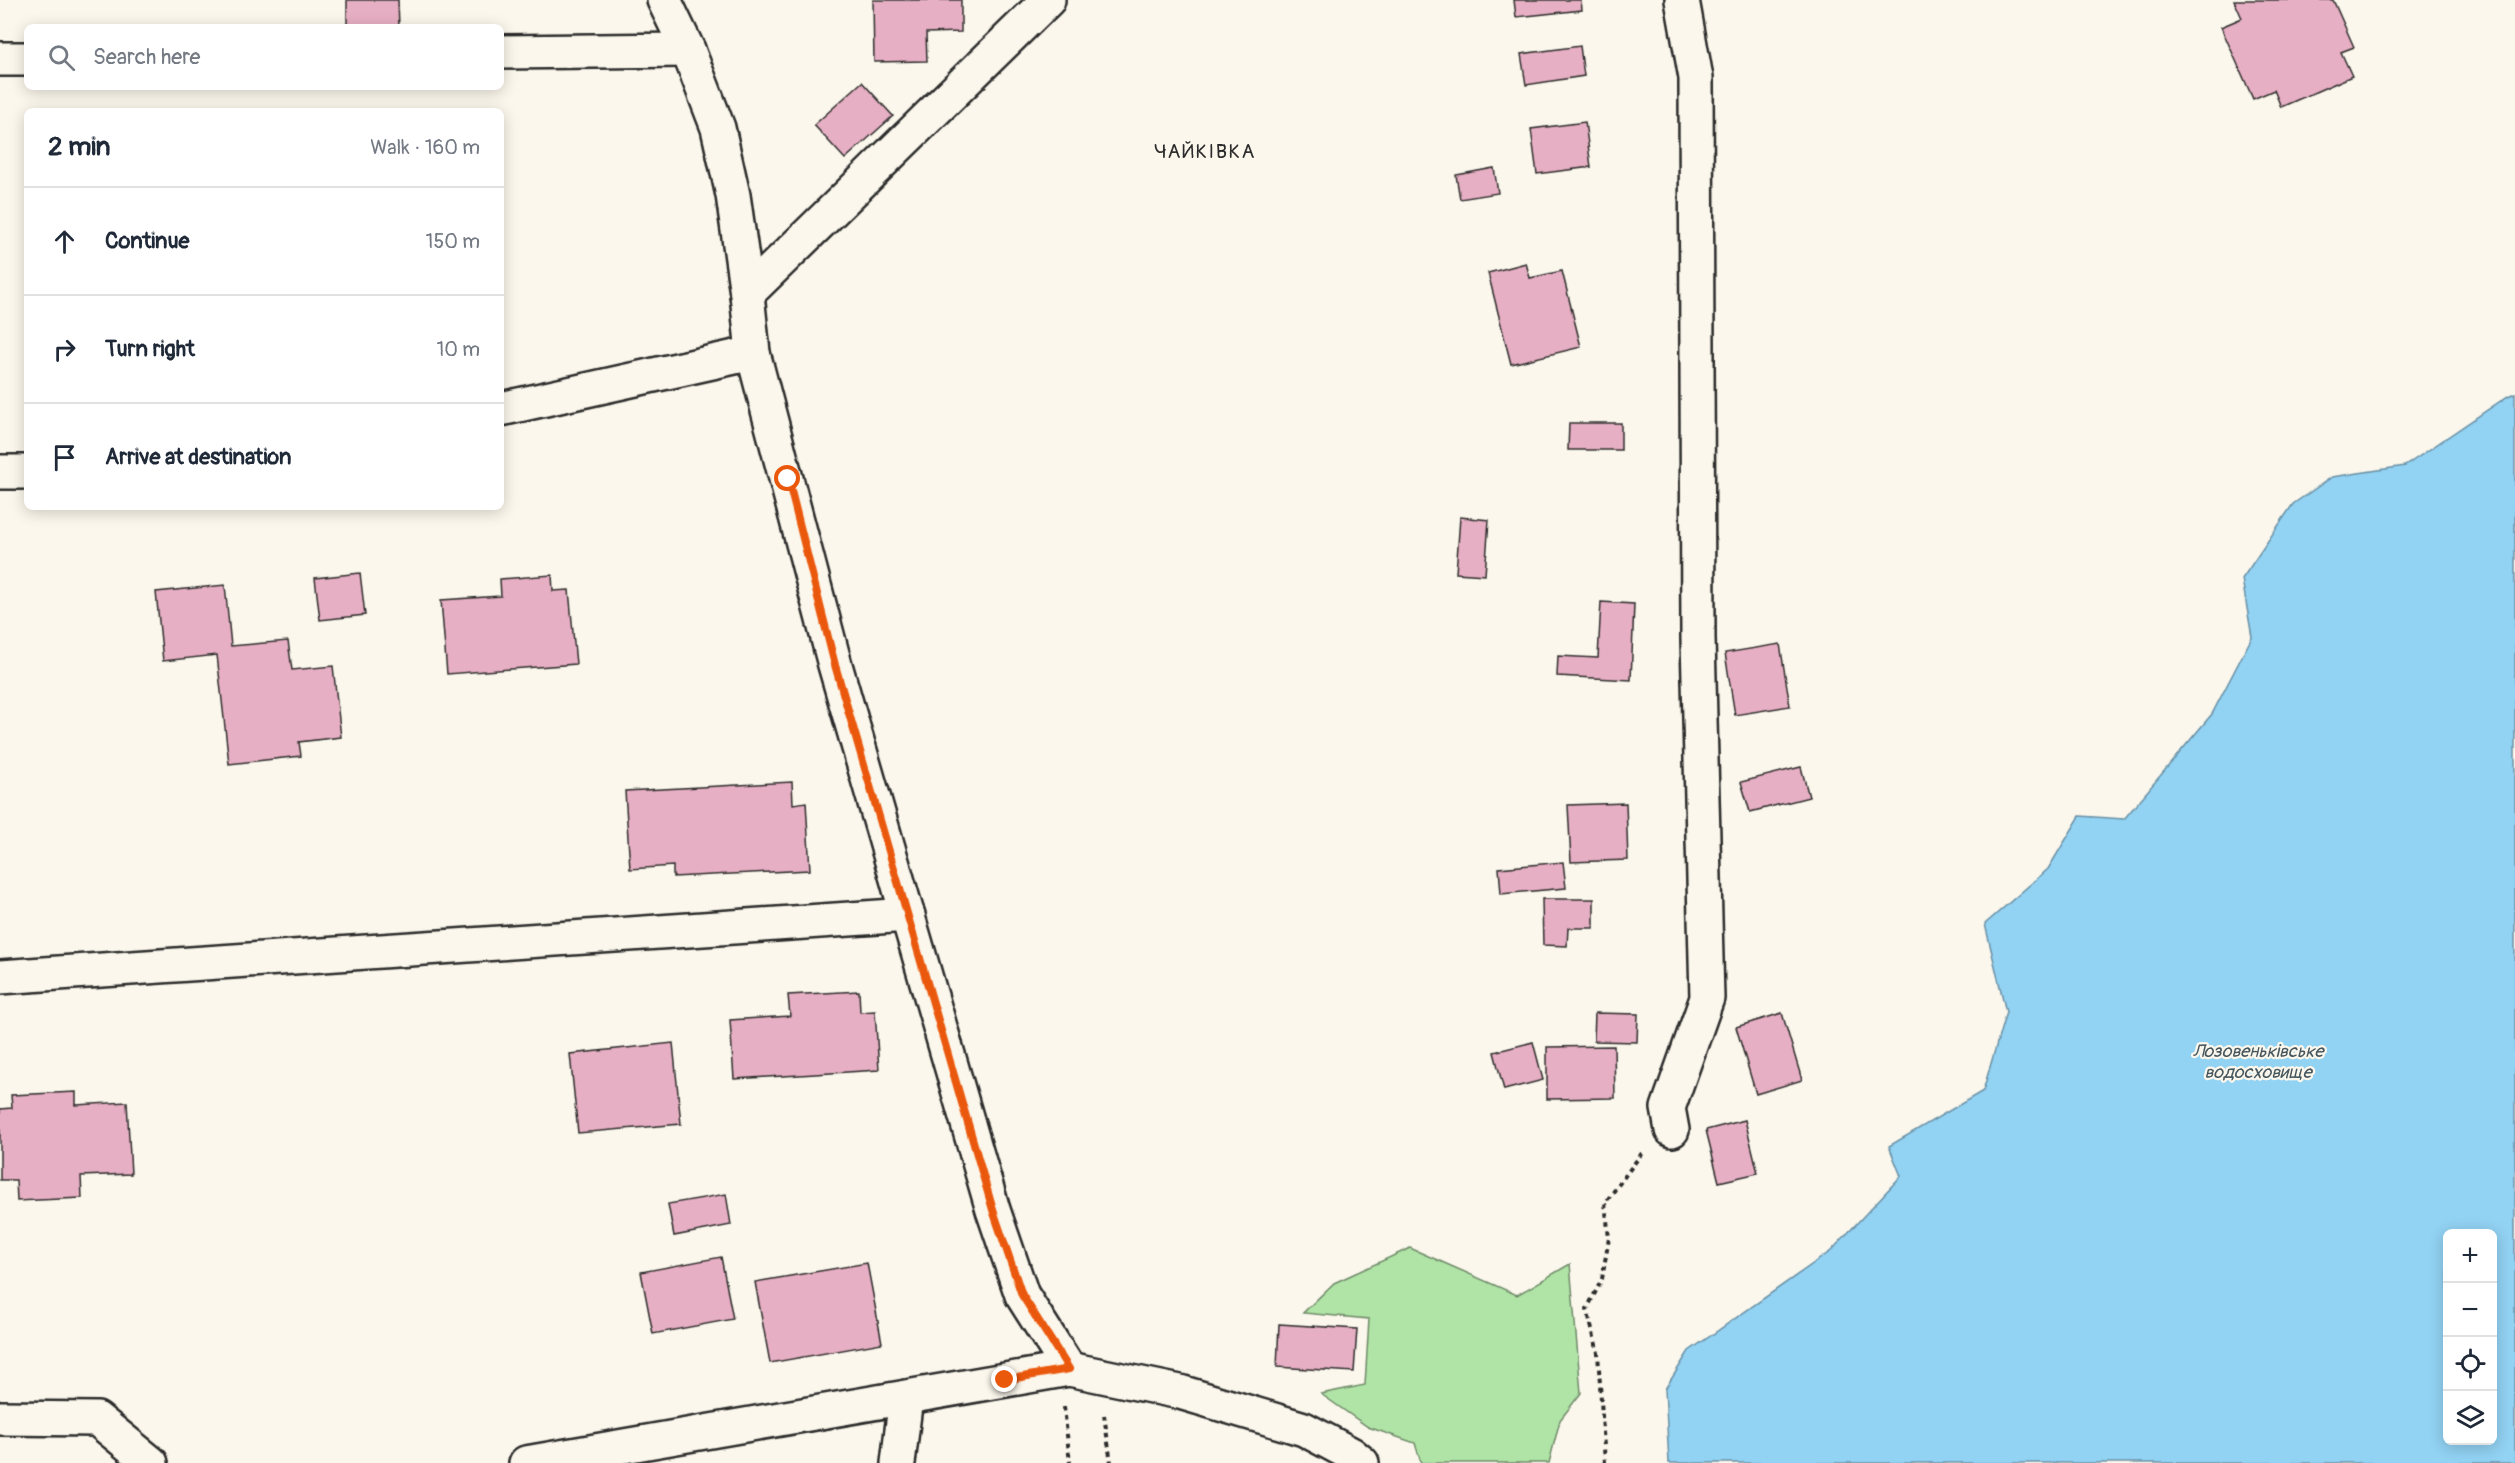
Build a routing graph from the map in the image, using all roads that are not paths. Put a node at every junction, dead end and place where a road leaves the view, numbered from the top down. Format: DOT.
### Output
graph roads {
  1 [pos="664,0"];
  2 [pos="1048,0"];
  3 [pos="1682,0"];
  4 [pos="688,50"];
  5 [pos="504,52"];
  6 [pos="24,58"];
  7 [pos="0,59"];
  8 [pos="747,294"];
  9 [pos="753,352"];
  10 [pos="504,408"];
  11 [pos="0,472"];
  12 [pos="24,472"];
  13 [pos="908,915"];
  14 [pos="0,977"];
  15 [pos="1670,1119"];
  16 [pos="1069,1369"];
  17 [pos="906,1397"];
  18 [pos="0,1418"];
  19 [pos="151,1463"];
  20 [pos="526,1463"];
  21 [pos="898,1463"];
  22 [pos="1362,1463"];
  1 -- 4 [label="street"];
  2 -- 8 [label="street"];
  3 -- 15 [label="street"];
  4 -- 5 [label="street"];
  4 -- 8 [label="street"];
  6 -- 7 [label="street"];
  8 -- 9 [label="street"];
  9 -- 10 [label="street"];
  9 -- 13 [label="street"];
  11 -- 12 [label="street"];
  13 -- 14 [label="street"];
  13 -- 16 [label="street"];
  16 -- 17 [label="street"];
  16 -- 22 [label="street"];
  17 -- 20 [label="street"];
  17 -- 21 [label="street"];
  18 -- 19 [label="street"];
}
